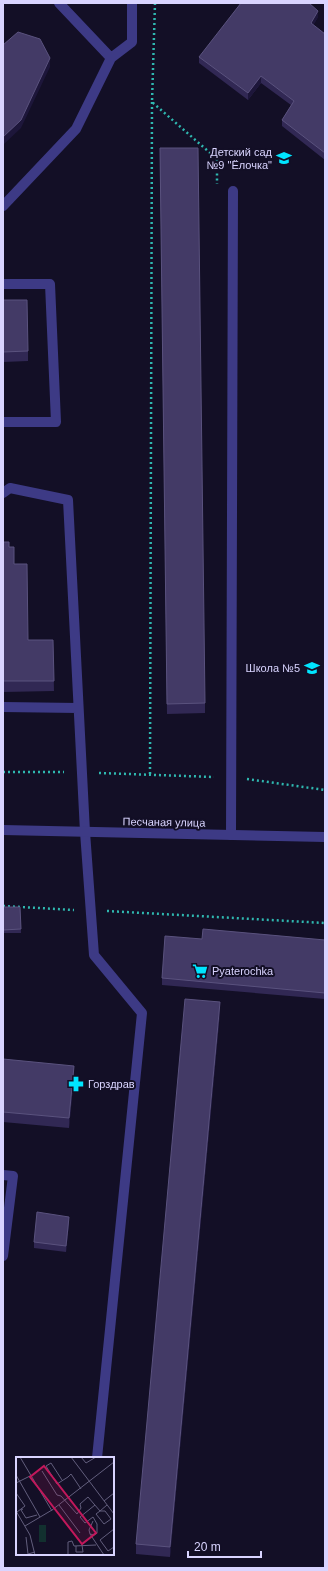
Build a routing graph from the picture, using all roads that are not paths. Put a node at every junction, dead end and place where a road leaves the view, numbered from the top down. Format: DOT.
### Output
graph roads {
  1 [pos="59,3"];
  2 [pos="132,3"];
  3 [pos="111,58"];
  4 [pos="232,191"];
  5 [pos="3,206"];
  6 [pos="3,284"];
  7 [pos="3,422"];
  8 [pos="3,493"];
  9 [pos="3,707"];
  10 [pos="78,708"];
  11 [pos="3,830"];
  12 [pos="85,832"];
  13 [pos="231,835"];
  14 [pos="325,837"];
  15 [pos="3,1175"];
  16 [pos="3,1256"];
  17 [pos="97,1457"];
  1 -- 3 [label="street"];
  2 -- 3 [label="street"];
  3 -- 5 [label="street"];
  4 -- 13 [label="street"];
  6 -- 7 [label="street"];
  8 -- 10 [label="street"];
  9 -- 10 [label="street"];
  10 -- 12 [label="street"];
  11 -- 12 [label="street, Песчаная улица"];
  12 -- 13 [label="street, Песчаная улица"];
  12 -- 17 [label="street"];
  13 -- 14 [label="street, Песчаная улица"];
  15 -- 16 [label="street"];
}
